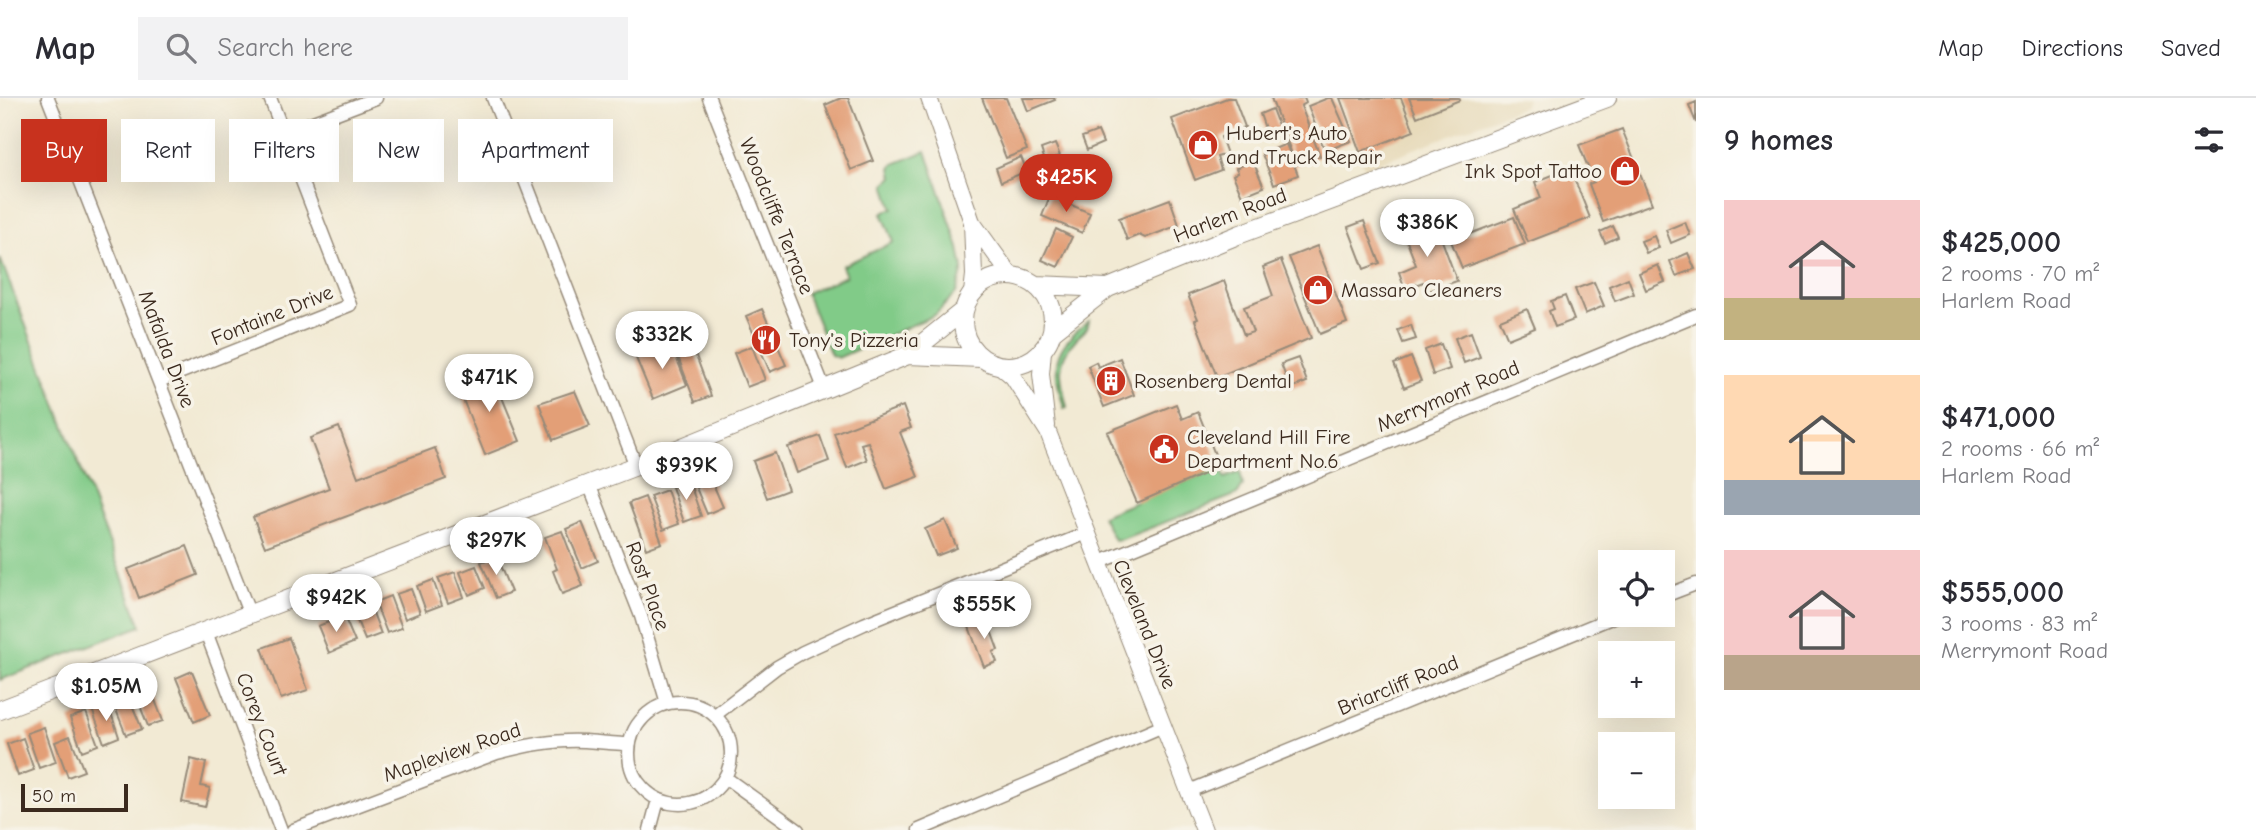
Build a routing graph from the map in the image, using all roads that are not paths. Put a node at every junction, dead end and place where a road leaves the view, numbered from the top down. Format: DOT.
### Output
graph roads {
  1 [pos="48,98"];
  2 [pos="270,98"];
  3 [pos="376,98"];
  4 [pos="493,98"];
  5 [pos="709,98"];
  6 [pos="929,98"];
  7 [pos="1607,98"];
  8 [pos="278,119"];
  9 [pos="321,119"];
  10 [pos="303,182"];
  11 [pos="972,222"];
  12 [pos="1011,276"];
  13 [pos="1036,285"];
  14 [pos="1108,288"];
  15 [pos="972,293"];
  16 [pos="964,310"];
  17 [pos="1696,315"];
  18 [pos="1052,332"];
  19 [pos="1043,351"];
  20 [pos="908,355"];
  21 [pos="981,358"];
  22 [pos="1000,366"];
  23 [pos="159,381"];
  24 [pos="824,388"];
  25 [pos="1048,432"];
  26 [pos="636,466"];
  27 [pos="589,484"];
  28 [pos="1087,533"];
  29 [pos="1098,563"];
  30 [pos="1696,584"];
  31 [pos="1675,592"];
  32 [pos="250,615"];
  33 [pos="1598,623"];
  34 [pos="206,632"];
  35 [pos="667,703"];
  36 [pos="0,710"];
  37 [pos="715,715"];
  38 [pos="1163,726"];
  39 [pos="630,744"];
  40 [pos="726,778"];
  41 [pos="1189,791"];
  42 [pos="658,800"];
  43 [pos="281,830"];
  44 [pos="293,830"];
  45 [pos="650,830"];
  46 [pos="798,830"];
  47 [pos="919,830"];
  48 [pos="1204,830"];
  1 -- 23 [label="street, Mafalda Drive"];
  2 -- 8 [label="street, Fontaine Drive"];
  3 -- 9 [label="street"];
  4 -- 26 [label="street"];
  5 -- 24 [label="street, Woodcliffe Terrace"];
  6 -- 11 [label="street"];
  7 -- 14 [label="main road, Harlem Road"];
  10 -- 23 [label="street, Fontaine Drive"];
  11 -- 12 [label="street"];
  11 -- 15 [label="street"];
  12 -- 13 [label="main road"];
  12 -- 15 [label="main road"];
  13 -- 14 [label="main road, Harlem Road"];
  13 -- 18 [label="main road"];
  14 -- 18 [label="main road, Harlem Road"];
  15 -- 16 [label="main road"];
  16 -- 20 [label="main road"];
  16 -- 21 [label="main road"];
  17 -- 29 [label="street, Merrymont Road"];
  18 -- 19 [label="main road"];
  19 -- 22 [label="main road"];
  19 -- 25 [label="street, Cleveland Drive"];
  20 -- 21 [label="main road"];
  20 -- 24 [label="main road"];
  21 -- 22 [label="main road"];
  22 -- 25 [label="street, Cleveland Drive"];
  23 -- 32 [label="street, Mafalda Drive"];
  24 -- 26 [label="main road"];
  25 -- 28 [label="street, Cleveland Drive"];
  26 -- 27 [label="main road"];
  27 -- 32 [label="main road"];
  27 -- 35 [label="street, Rost Place"];
  28 -- 29 [label="street, Cleveland Drive"];
  28 -- 37 [label="street"];
  29 -- 38 [label="street, Cleveland Drive"];
  30 -- 31 [label="street"];
  32 -- 34 [label="main road"];
  33 -- 41 [label="street, Briarcliff Road"];
  34 -- 36 [label="main road"];
  34 -- 43 [label="street, Corey Court"];
  35 -- 37 [label="street"];
  35 -- 39 [label="street"];
  37 -- 40 [label="street"];
  38 -- 41 [label="street, Cleveland Drive"];
  38 -- 47 [label="street"];
  39 -- 42 [label="street"];
  39 -- 44 [label="street, Mapleview Road"];
  40 -- 42 [label="street"];
  40 -- 46 [label="street"];
  41 -- 48 [label="street, Cleveland Drive"];
  42 -- 45 [label="street"];
}
